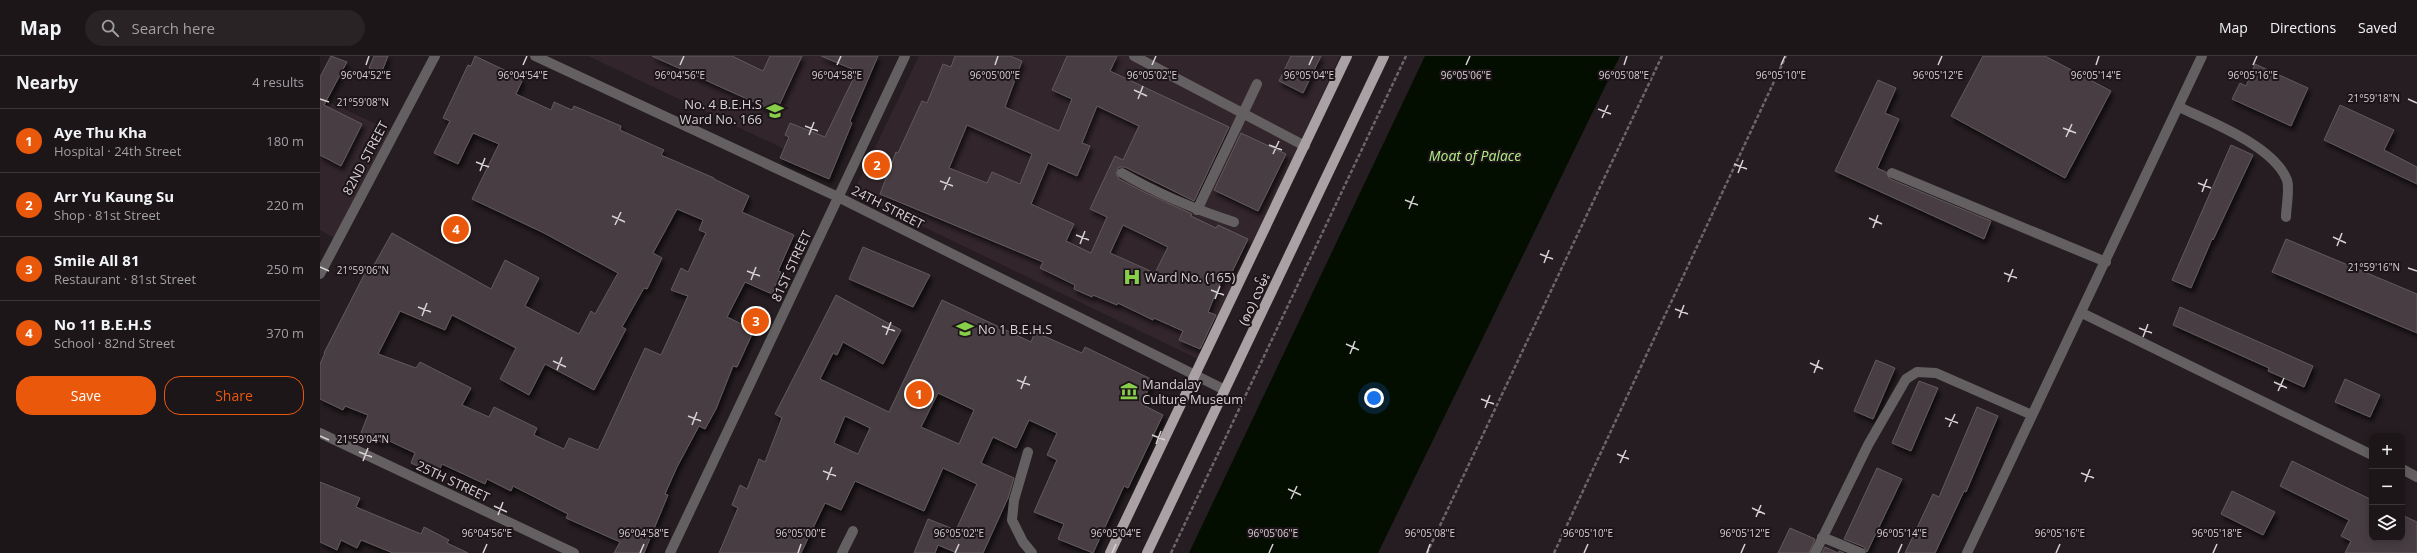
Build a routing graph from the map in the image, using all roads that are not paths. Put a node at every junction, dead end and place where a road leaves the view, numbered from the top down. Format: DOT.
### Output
graph roads {
  1 [pos="435,56"];
  2 [pos="535,56"];
  3 [pos="906,56"];
  4 [pos="1134,56"];
  5 [pos="1347,56"];
  6 [pos="1384,56"];
  7 [pos="2202,56"];
  8 [pos="1257,84"];
  9 [pos="2179,107"];
  10 [pos="1244,113"];
  11 [pos="1305,146"];
  12 [pos="1122,173"];
  13 [pos="1892,173"];
  14 [pos="838,196"];
  15 [pos="1198,210"];
  16 [pos="2286,217"];
  17 [pos="1234,222"];
  18 [pos="2106,262"];
  19 [pos="320,274"];
  20 [pos="2082,313"];
  21 [pos="1195,375"];
  22 [pos="1225,390"];
  23 [pos="2032,415"];
  24 [pos="320,433"];
  25 [pos="1028,452"];
  26 [pos="2369,454"];
  27 [pos="2405,471"];
  28 [pos="2417,477"];
  29 [pos="853,531"];
  30 [pos="1822,537"];
  31 [pos="574,553"];
  32 [pos="670,553"];
  33 [pos="842,553"];
  34 [pos="1032,553"];
  35 [pos="1110,553"];
  36 [pos="1147,553"];
  37 [pos="1815,553"];
  38 [pos="1861,553"];
  39 [pos="1967,553"];
  1 -- 19 [label="street, 82ND STREET"];
  2 -- 14 [label="street, 24TH STREET"];
  3 -- 14 [label="street, 81ST STREET"];
  4 -- 10 [label="street"];
  5 -- 11 [label="main road, (၈၀) လမ်း"];
  6 -- 22 [label="main road, (၈၀) လမ်း"];
  7 -- 9 [label="street"];
  8 -- 10 [label="street"];
  9 -- 16 [label="street"];
  9 -- 18 [label="street"];
  10 -- 11 [label="street"];
  10 -- 15 [label="street"];
  11 -- 21 [label="main road, (၈၀) လမ်း"];
  12 -- 15 [label="street"];
  13 -- 18 [label="street"];
  14 -- 21 [label="street, 24TH STREET"];
  14 -- 32 [label="street, 81ST STREET"];
  15 -- 17 [label="street"];
  18 -- 20 [label="street"];
  20 -- 23 [label="street"];
  20 -- 26 [label="street"];
  21 -- 22 [label="street, 24TH STREET"];
  21 -- 35 [label="main road, (၈၀) လမ်း"];
  22 -- 36 [label="main road, (၈၀) လမ်း"];
  23 -- 30 [label="street"];
  23 -- 39 [label="street"];
  24 -- 31 [label="street, 25TH STREET"];
  25 -- 34 [label="street"];
  27 -- 28 [label="street"];
  29 -- 33 [label="street"];
  30 -- 37 [label="street"];
  30 -- 38 [label="street"];
}
